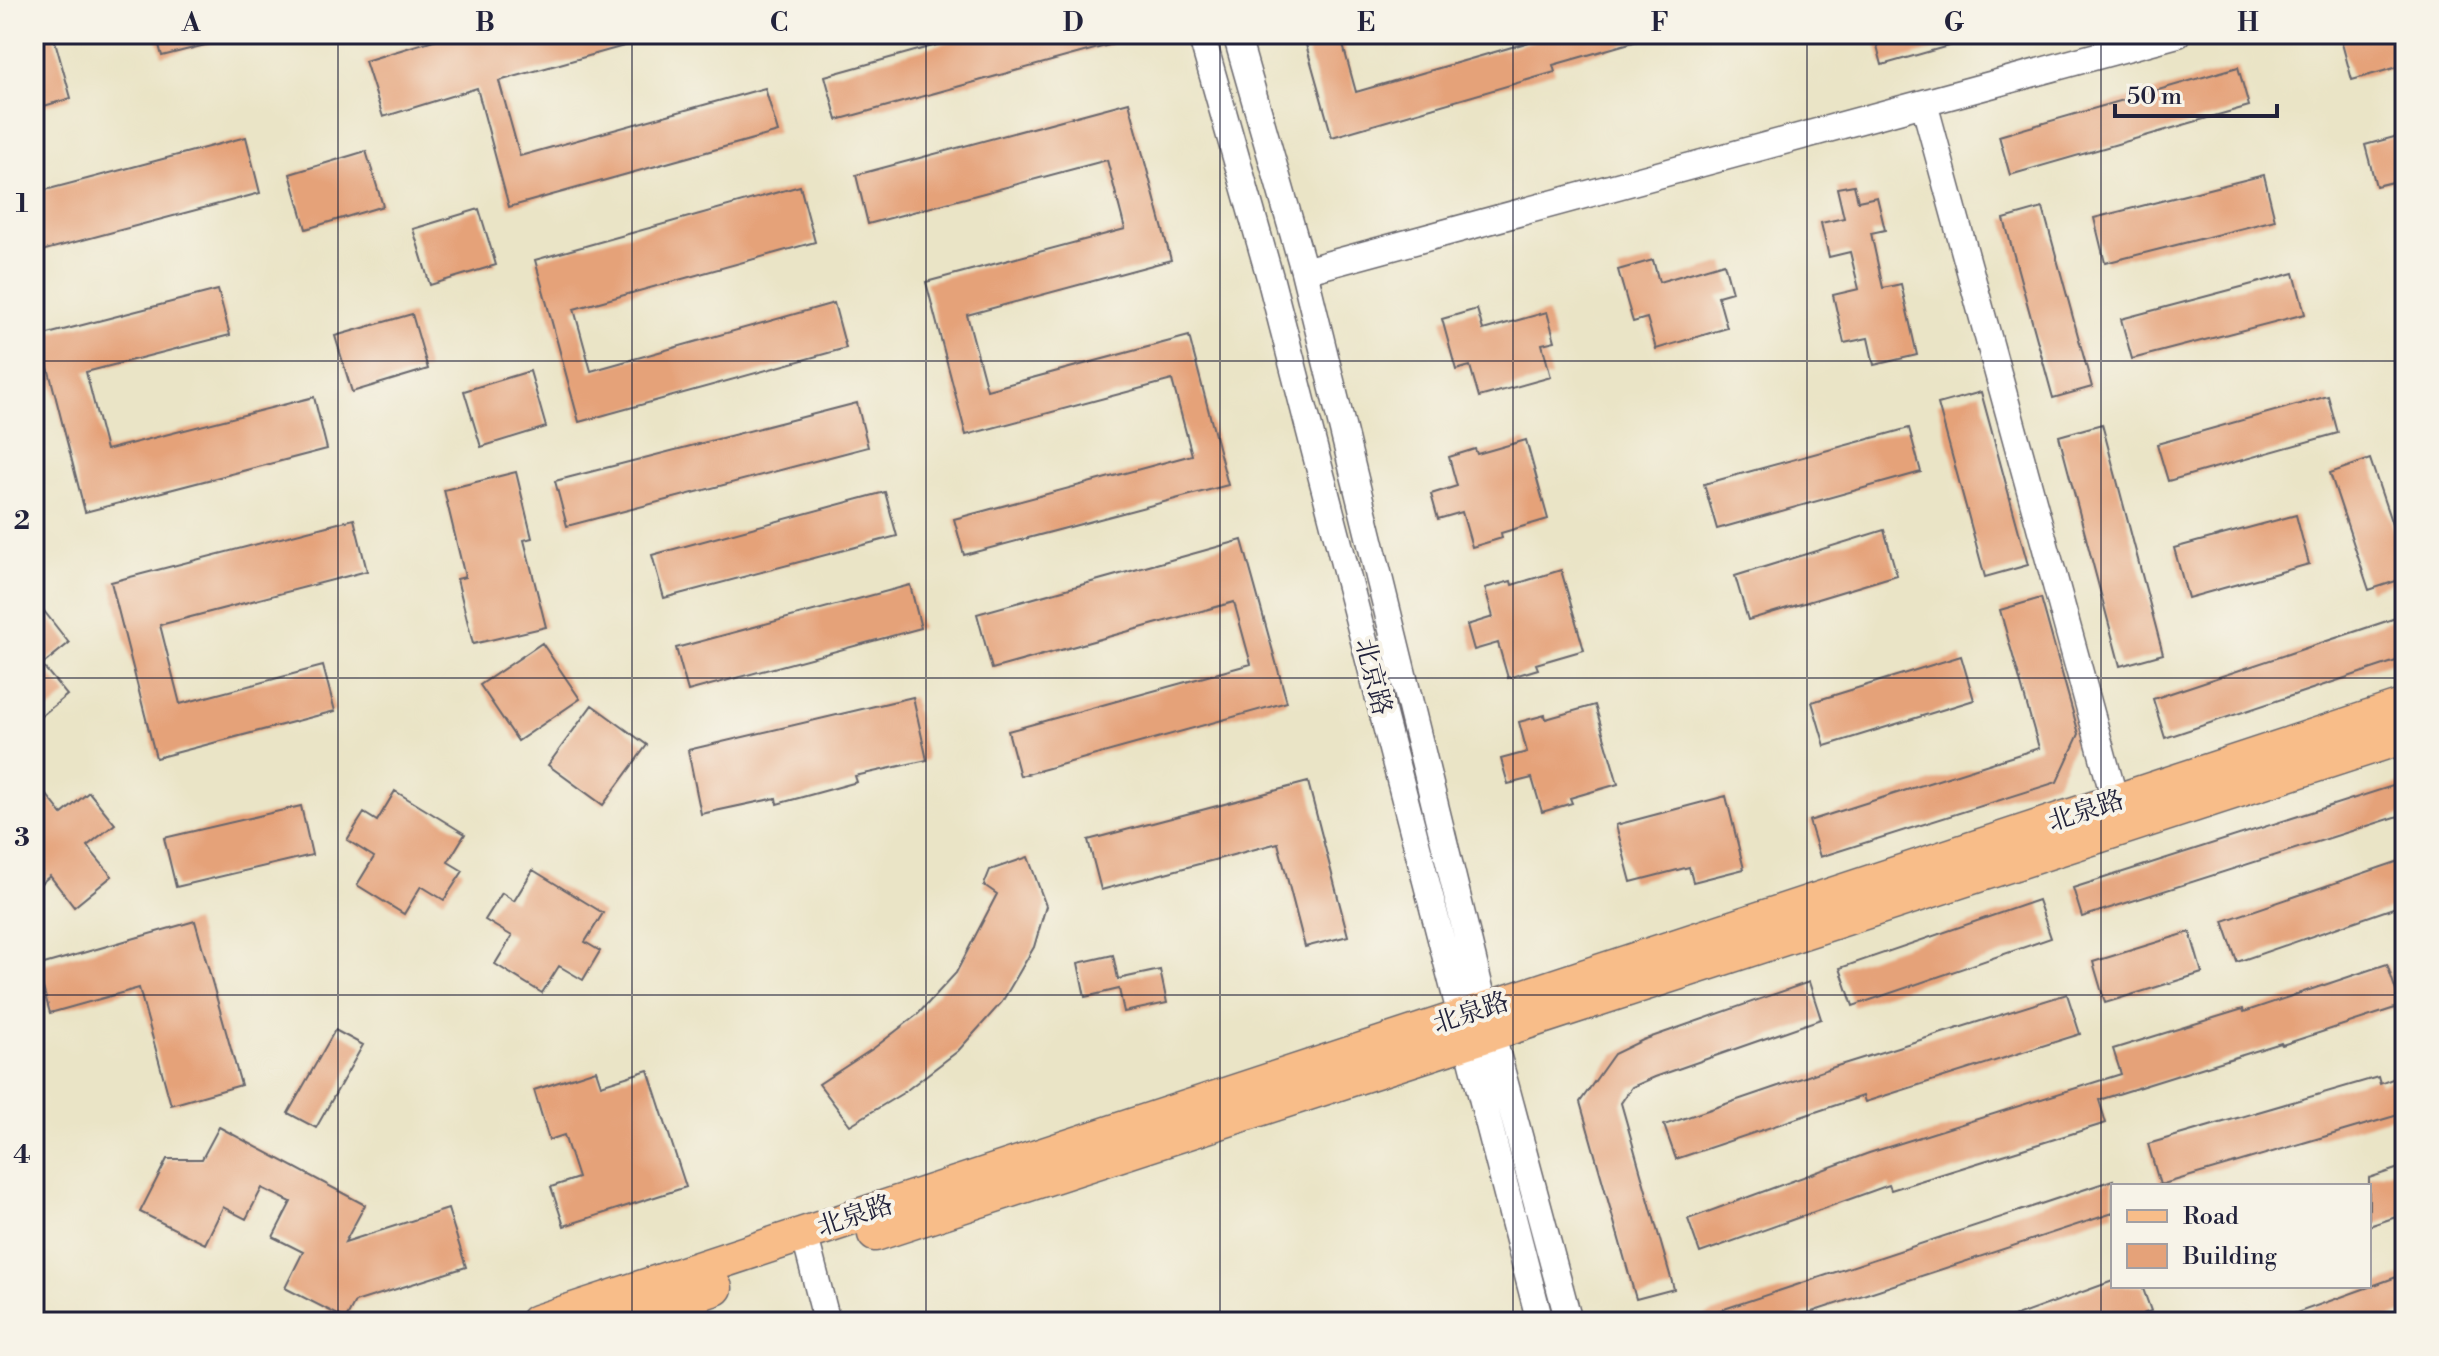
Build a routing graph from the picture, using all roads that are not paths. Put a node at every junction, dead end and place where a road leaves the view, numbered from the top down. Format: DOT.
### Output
graph roads {
  1 [pos="1201,34"];
  2 [pos="1236,34"];
  3 [pos="2178,34"];
  4 [pos="1924,103"];
  5 [pos="1304,271"];
  6 [pos="2405,706"];
  7 [pos="2405,736"];
  8 [pos="2119,814"];
  9 [pos="1476,1025"];
  10 [pos="807,1244"];
  11 [pos="34,1312"];
  12 [pos="37,1322"];
  13 [pos="537,1322"];
  14 [pos="613,1322"];
  15 [pos="827,1322"];
  16 [pos="1540,1322"];
  17 [pos="1569,1322"];
  1 -- 9 [label="street, 北京路"];
  2 -- 5 [label="street, 北京路"];
  3 -- 4 [label="street"];
  4 -- 5 [label="street"];
  4 -- 8 [label="street"];
  5 -- 9 [label="street, 北京路"];
  6 -- 8 [label="main road, 北泉路"];
  7 -- 8 [label="main road, 北泉路"];
  8 -- 9 [label="main road, 北泉路"];
  9 -- 10 [label="main road, 北泉路"];
  9 -- 16 [label="street, 北京路"];
  9 -- 17 [label="street, 北京路"];
  10 -- 13 [label="main road, 北泉路"];
  10 -- 14 [label="main road, 北泉路"];
  10 -- 15 [label="street"];
  11 -- 12 [label="street"];
}
